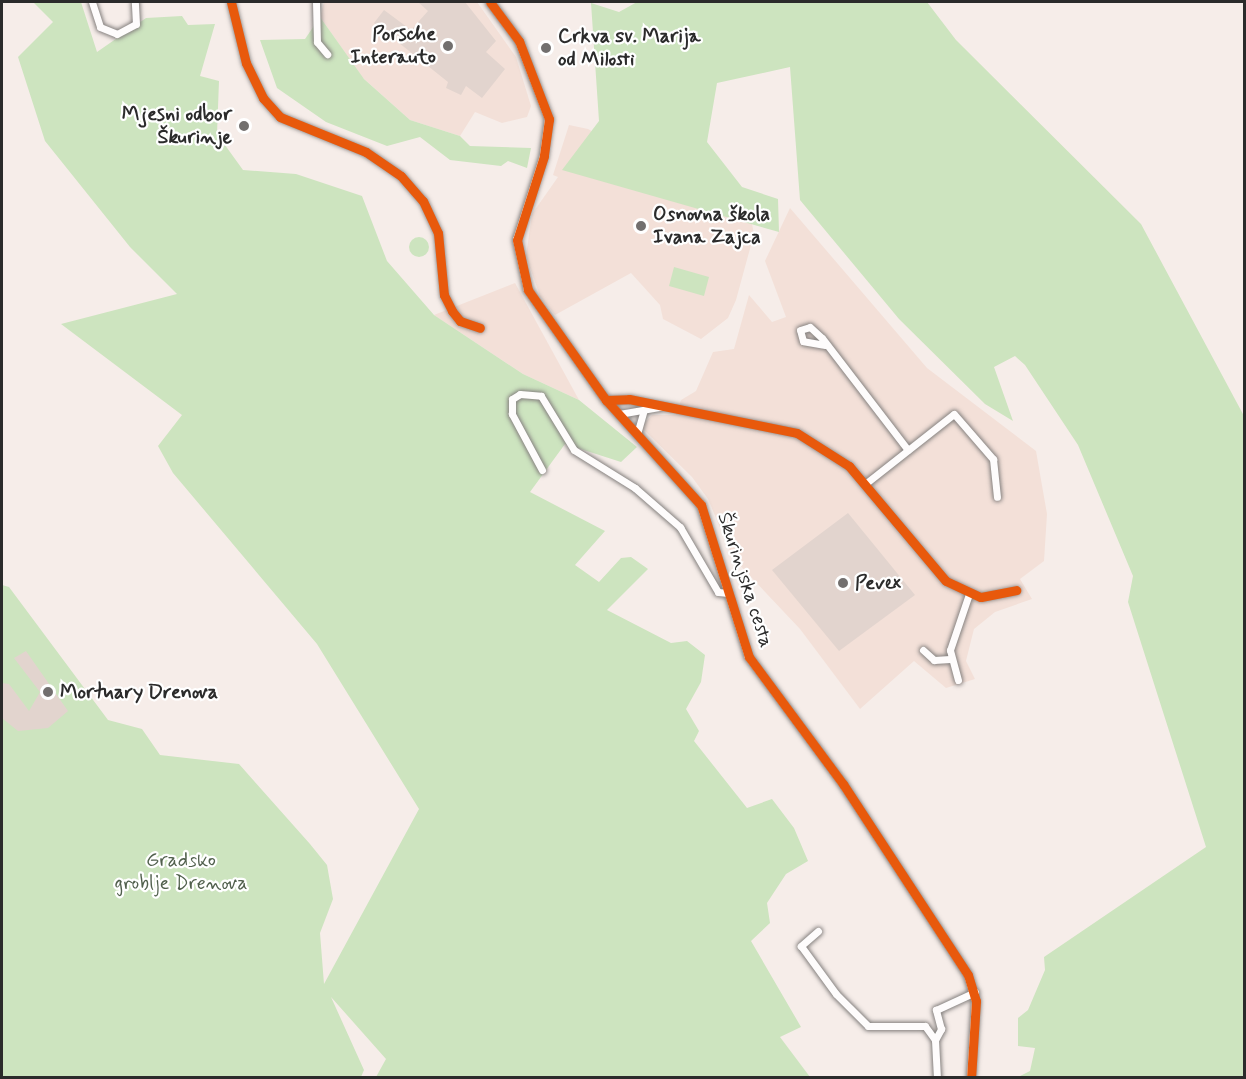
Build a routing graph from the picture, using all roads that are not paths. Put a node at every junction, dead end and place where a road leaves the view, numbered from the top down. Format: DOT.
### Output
graph roads {
  1 [pos="92,2"];
  2 [pos="135,2"];
  3 [pos="231,2"];
  4 [pos="316,2"];
  5 [pos="490,2"];
  6 [pos="327,54"];
  7 [pos="480,327"];
  8 [pos="825,345"];
  9 [pos="606,400"];
  10 [pos="660,407"];
  11 [pos="643,413"];
  12 [pos="619,414"];
  13 [pos="637,434"];
  14 [pos="908,450"];
  15 [pos="542,470"];
  16 [pos="865,484"];
  17 [pos="997,497"];
  18 [pos="1016,590"];
  19 [pos="728,593"];
  20 [pos="969,594"];
  21 [pos="923,650"];
  22 [pos="950,659"];
  23 [pos="958,680"];
  24 [pos="818,931"];
  25 [pos="975,992"];
  26 [pos="935,1040"];
  27 [pos="937,1077"];
  28 [pos="971,1077"];
  1 -- 2 [label="street"];
  3 -- 7 [label="street"];
  4 -- 6 [label="street"];
  5 -- 9 [label="street, Škurinjska cesta"];
  8 -- 14 [label="street"];
  9 -- 10 [label="street"];
  9 -- 12 [label="street, Škurinjska cesta"];
  10 -- 11 [label="street"];
  10 -- 16 [label="street"];
  11 -- 12 [label="street"];
  11 -- 13 [label="street"];
  12 -- 13 [label="street, Škurinjska cesta"];
  13 -- 19 [label="street, Škurinjska cesta"];
  14 -- 16 [label="street"];
  14 -- 17 [label="street"];
  15 -- 19 [label="street"];
  16 -- 20 [label="street"];
  18 -- 20 [label="street"];
  19 -- 25 [label="street, Škurinjska cesta"];
  20 -- 22 [label="street"];
  21 -- 22 [label="street"];
  22 -- 23 [label="street"];
  24 -- 26 [label="street"];
  25 -- 26 [label="street"];
  25 -- 28 [label="street"];
  26 -- 27 [label="street"];
}
